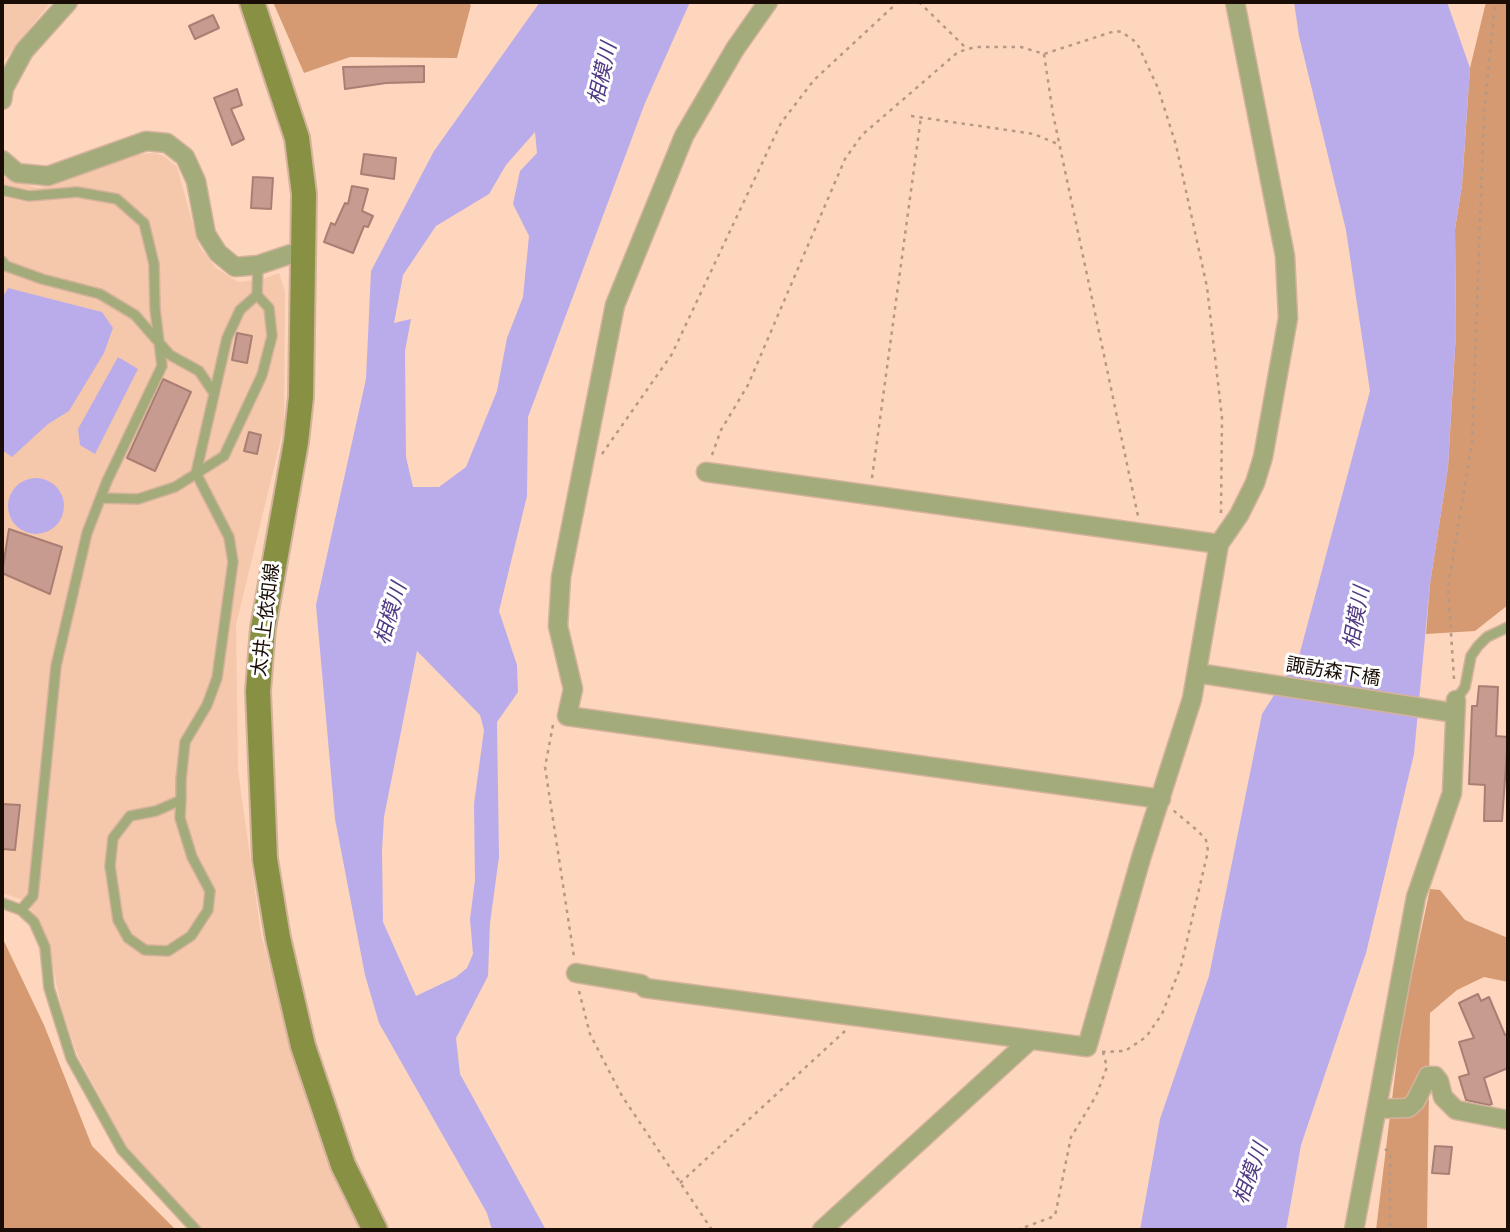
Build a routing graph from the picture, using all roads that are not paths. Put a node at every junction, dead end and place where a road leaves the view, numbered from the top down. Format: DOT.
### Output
graph roads {
  1 [pos="68,2"];
  2 [pos="252,2"];
  3 [pos="768,2"];
  4 [pos="1235,2"];
  5 [pos="2,100"];
  6 [pos="2,160"];
  7 [pos="2,190"];
  8 [pos="304,255"];
  9 [pos="2,261"];
  10 [pos="258,265"];
  11 [pos="257,295"];
  12 [pos="159,344"];
  13 [pos="214,393"];
  14 [pos="706,472"];
  15 [pos="196,473"];
  16 [pos="101,498"];
  17 [pos="1219,544"];
  18 [pos="1508,627"];
  19 [pos="1205,674"];
  20 [pos="1453,708"];
  21 [pos="1161,799"];
  22 [pos="181,800"];
  23 [pos="2,903"];
  24 [pos="21,910"];
  25 [pos="576,972"];
  26 [pos="1030,1040"];
  27 [pos="1377,1109"];
  28 [pos="1508,1120"];
  29 [pos="196,1230"];
  30 [pos="375,1230"];
  31 [pos="822,1230"];
  32 [pos="1354,1230"];
  1 -- 5 [label="street"];
  2 -- 8 [label="main road, 太井上依知線"];
  3 -- 21 [label="street"];
  4 -- 17 [label="street"];
  6 -- 10 [label="street"];
  7 -- 12 [label="lane"];
  8 -- 10 [label="street"];
  8 -- 30 [label="main road, 太井上依知線"];
  9 -- 12 [label="lane"];
  10 -- 11 [label="lane"];
  11 -- 13 [label="lane"];
  11 -- 15 [label="lane"];
  12 -- 13 [label="lane"];
  12 -- 16 [label="lane"];
  13 -- 15 [label="lane"];
  14 -- 17 [label="street"];
  15 -- 16 [label="lane"];
  15 -- 22 [label="lane"];
  16 -- 24 [label="lane"];
  17 -- 19 [label="street"];
  18 -- 20 [label="lane"];
  19 -- 20 [label="street, 諏訪森下橋"];
  19 -- 21 [label="street"];
  20 -- 27 [label="street"];
  21 -- 26 [label="street"];
  22 -- 22 [label="lane"];
  23 -- 24 [label="lane"];
  24 -- 29 [label="lane"];
  25 -- 26 [label="street"];
  26 -- 31 [label="street"];
  27 -- 28 [label="street"];
  27 -- 32 [label="street"];
}
